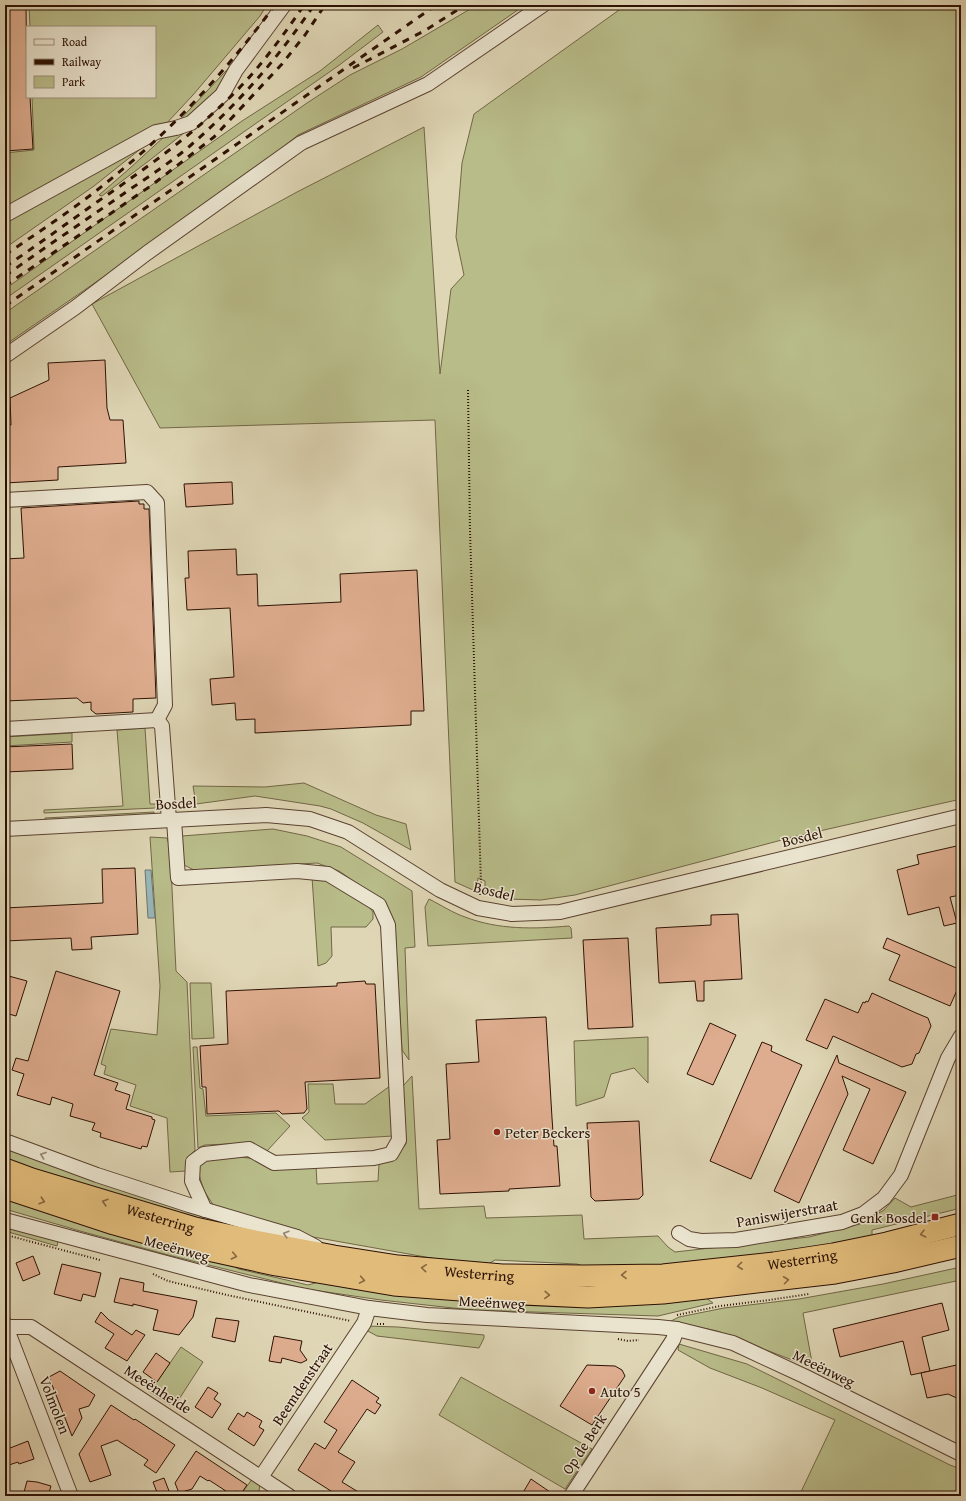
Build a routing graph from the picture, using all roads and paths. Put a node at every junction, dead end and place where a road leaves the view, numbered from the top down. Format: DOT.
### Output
graph roads {
  1 [pos="284,5"];
  2 [pos="543,5"];
  3 [pos="5,214"];
  4 [pos="5,356"];
  5 [pos="468,390"];
  6 [pos="5,500"];
  7 [pos="157,720"];
  8 [pos="5,729"];
  9 [pos="961,816"];
  10 [pos="171,820"];
  11 [pos="5,829"];
  12 [pos="486,898"];
  13 [pos="961,1036"];
  14 [pos="5,1141"];
  15 [pos="5,1169"];
  16 [pos="192,1181"];
  17 [pos="5,1188"];
  18 [pos="173,1200"];
  19 [pos="205,1210"];
  20 [pos="5,1220"];
  21 [pos="961,1224"];
  22 [pos="679,1233"];
  23 [pos="961,1246"];
  24 [pos="334,1256"];
  25 [pos="369,1308"];
  26 [pos="6,1325"];
  27 [pos="677,1329"];
  28 [pos="961,1454"];
  29 [pos="261,1477"];
  30 [pos="270,1492"];
  31 [pos="71,1496"];
  32 [pos="289,1496"];
  33 [pos="571,1496"];
  1 -- 3 [label="street"];
  2 -- 4 [label="street"];
  5 -- 12 [label="path"];
  6 -- 7 [label="street"];
  7 -- 8 [label="street"];
  7 -- 10 [label="street"];
  9 -- 10 [label="street, Bosdel"];
  10 -- 11 [label="street, Bosdel"];
  10 -- 16 [label="street"];
  13 -- 22 [label="street, Paniswijerstraat"];
  18 -- 14 [label="street, one-way"];
  24 -- 15 [label="highway, Westerring, one-way"];
  16 -- 18 [label="street"];
  16 -- 19 [label="street"];
  17 -- 23 [label="highway, Westerring, one-way"];
  18 -- 19 [label="street"];
  24 -- 19 [label="street, one-way"];
  20 -- 25 [label="street, Meeënweg"];
  21 -- 24 [label="highway, Westerring, one-way"];
  25 -- 27 [label="street, Meeënweg"];
  25 -- 29 [label="street, Beemdenstraat"];
  26 -- 29 [label="street, Meeënheide"];
  26 -- 31 [label="street, Volmolen"];
  27 -- 28 [label="street, Meeënweg"];
  27 -- 33 [label="street, Op de Berk"];
  29 -- 30 [label="street, Meeënheide"];
  30 -- 32 [label="street, Meeënheide"];
}
